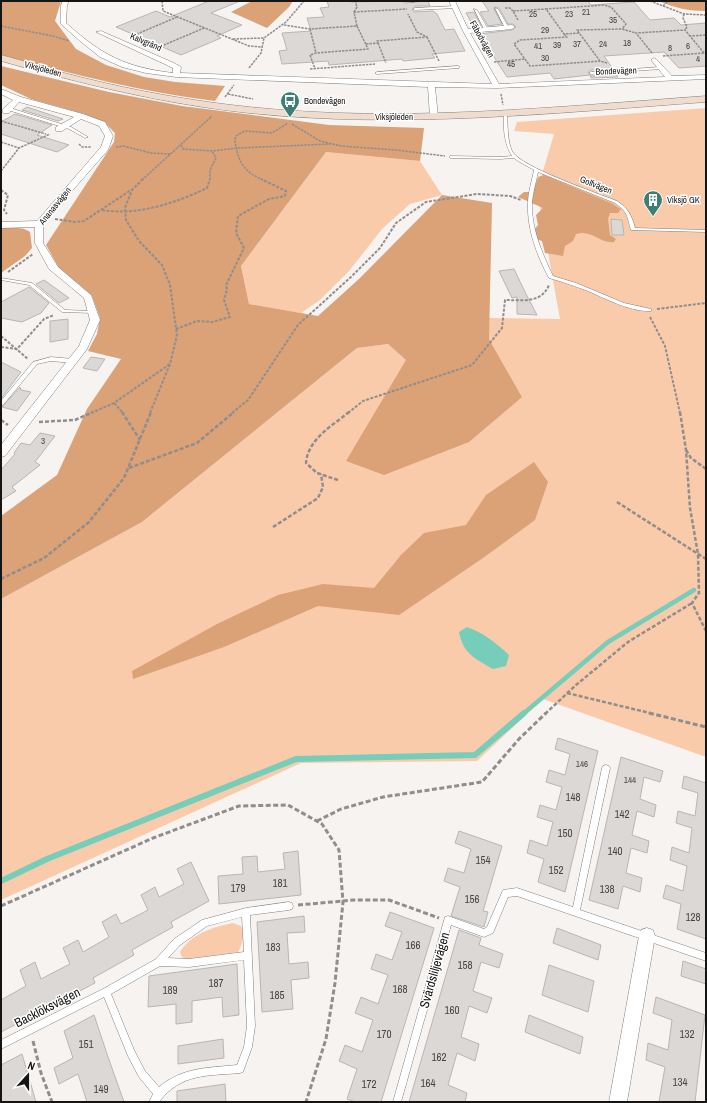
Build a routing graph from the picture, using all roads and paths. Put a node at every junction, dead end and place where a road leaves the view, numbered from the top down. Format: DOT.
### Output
graph roads {
  1 [pos="66,1"];
  2 [pos="162,1"];
  3 [pos="304,1"];
  4 [pos="355,1"];
  5 [pos="408,1"];
  6 [pos="414,1"];
  7 [pos="592,1"];
  8 [pos="650,1"];
  9 [pos="668,1"];
  10 [pos="453,4"];
  11 [pos="596,6"];
  12 [pos="663,6"];
  13 [pos="415,9"];
  14 [pos="496,9"];
  15 [pos="546,9"];
  16 [pos="475,10"];
  17 [pos="354,12"];
  18 [pos="684,14"];
  19 [pos="706,15"];
  20 [pos="177,17"];
  21 [pos="284,25"];
  22 [pos="1,26"];
  23 [pos="357,26"];
  24 [pos="510,27"];
  25 [pos="204,28"];
  26 [pos="310,29"];
  27 [pos="486,29"];
  28 [pos="622,30"];
  29 [pos="685,30"];
  30 [pos="466,31"];
  31 [pos="99,32"];
  32 [pos="579,33"];
  33 [pos="636,33"];
  34 [pos="564,34"];
  35 [pos="706,35"];
  36 [pos="690,36"];
  37 [pos="427,37"];
  38 [pos="264,38"];
  39 [pos="230,39"];
  40 [pos="120,41"];
  41 [pos="71,42"];
  42 [pos="378,43"];
  43 [pos="366,44"];
  44 [pos="262,47"];
  45 [pos="147,52"];
  46 [pos="316,53"];
  47 [pos="705,53"];
  48 [pos="1,58"];
  49 [pos="655,58"];
  50 [pos="525,59"];
  51 [pos="439,61"];
  52 [pos="600,61"];
  53 [pos="1,63"];
  54 [pos="484,63"];
  55 [pos="386,64"];
  56 [pos="390,64"];
  57 [pos="609,64"];
  58 [pos="458,67"];
  59 [pos="660,68"];
  60 [pos="308,69"];
  61 [pos="315,69"];
  62 [pos="377,72"];
  63 [pos="591,73"];
  64 [pos="176,75"];
  65 [pos="241,77"];
  66 [pos="706,77"];
  67 [pos="671,79"];
  68 [pos="84,81"];
  69 [pos="377,82"];
  70 [pos="431,86"];
  71 [pos="497,86"];
  72 [pos="1,90"];
  73 [pos="225,98"];
  74 [pos="18,99"];
  75 [pos="706,99"];
  76 [pos="7,110"];
  77 [pos="505,114"];
  78 [pos="80,116"];
  79 [pos="212,116"];
  80 [pos="434,117"];
  81 [pos="1,121"];
  82 [pos="285,121"];
  83 [pos="289,123"];
  84 [pos="57,127"];
  85 [pos="48,135"];
  86 [pos="86,137"];
  87 [pos="1,142"];
  88 [pos="76,143"];
  89 [pos="332,144"];
  90 [pos="181,145"];
  91 [pos="19,148"];
  92 [pos="104,148"];
  93 [pos="238,148"];
  94 [pos="183,149"];
  95 [pos="174,151"];
  96 [pos="212,151"];
  97 [pos="171,154"];
  98 [pos="451,157"];
  99 [pos="514,157"];
  100 [pos="536,169"];
  101 [pos="1,171"];
  102 [pos="530,203"];
  103 [pos="101,210"];
  104 [pos="125,211"];
  105 [pos="39,224"];
  106 [pos="1,225"];
  107 [pos="706,232"];
  108 [pos="41,247"];
  109 [pos="7,273"];
  110 [pos="552,277"];
  111 [pos="1,279"];
  112 [pos="706,303"];
  113 [pos="649,310"];
  114 [pos="64,311"];
  115 [pos="93,312"];
  116 [pos="176,329"];
  117 [pos="1,336"];
  118 [pos="1,347"];
  119 [pos="17,349"];
  120 [pos="73,360"];
  121 [pos="35,363"];
  122 [pos="170,364"];
  123 [pos="114,403"];
  124 [pos="1,404"];
  125 [pos="25,423"];
  126 [pos="140,440"];
  127 [pos="686,450"];
  128 [pos="1,453"];
  129 [pos="128,468"];
  130 [pos="706,469"];
  131 [pos="321,474"];
  132 [pos="338,480"];
  133 [pos="617,502"];
  134 [pos="273,527"];
  135 [pos="698,554"];
  136 [pos="706,559"];
  137 [pos="1,579"];
  138 [pos="692,603"];
  139 [pos="706,631"];
  140 [pos="567,693"];
  141 [pos="706,727"];
  142 [pos="606,768"];
  143 [pos="316,821"];
  144 [pos="343,902"];
  145 [pos="1,906"];
  146 [pos="289,906"];
  147 [pos="246,912"];
  148 [pos="576,912"];
  149 [pos="448,920"];
  150 [pos="647,936"];
  151 [pos="248,955"];
  152 [pos="706,957"];
  153 [pos="159,962"];
  154 [pos="106,992"];
  155 [pos="30,1030"];
  156 [pos="1,1045"];
  157 [pos="158,1093"];
  158 [pos="52,1102"];
  159 [pos="152,1102"];
  160 [pos="306,1102"];
  161 [pos="397,1102"];
  162 [pos="618,1102"];
  1 -- 64 [label="street, Bondevägen"];
  2 -- 20 [label="path"];
  3 -- 21 [label="path"];
  4 -- 17 [label="path"];
  5 -- 6 [label="lane"];
  7 -- 11 [label="path"];
  8 -- 12 [label="path"];
  9 -- 12 [label="path"];
  10 -- 13 [label="lane"];
  10 -- 30 [label="street, Fäbodvägen"];
  11 -- 15 [label="path"];
  11 -- 28 [label="path"];
  12 -- 18 [label="path"];
  14 -- 24 [label="lane"];
  15 -- 24 [label="path"];
  15 -- 34 [label="path"];
  16 -- 27 [label="lane"];
  17 -- 23 [label="path"];
  17 -- 37 [label="path"];
  18 -- 19 [label="path"];
  18 -- 29 [label="path"];
  20 -- 25 [label="path"];
  20 -- 40 [label="path"];
  21 -- 26 [label="path"];
  21 -- 38 [label="path"];
  22 -- 41 [label="path"];
  23 -- 26 [label="path"];
  23 -- 43 [label="path"];
  24 -- 27 [label="street"];
  25 -- 39 [label="path"];
  25 -- 45 [label="path"];
  26 -- 46 [label="path"];
  27 -- 30 [label="street"];
  28 -- 32 [label="path"];
  28 -- 33 [label="path"];
  29 -- 33 [label="path"];
  29 -- 36 [label="path"];
  30 -- 54 [label="street, Fäbodvägen"];
  31 -- 40 [label="street, Kalvgränd"];
  32 -- 34 [label="path"];
  32 -- 52 [label="path"];
  33 -- 49 [label="path"];
  34 -- 50 [label="path"];
  35 -- 36 [label="path"];
  36 -- 47 [label="path"];
  37 -- 42 [label="path"];
  37 -- 51 [label="path"];
  38 -- 39 [label="path"];
  38 -- 44 [label="path"];
  39 -- 44 [label="path"];
  40 -- 45 [label="street, Kalvgränd"];
  42 -- 43 [label="path"];
  42 -- 55 [label="path"];
  43 -- 46 [label="path"];
  44 -- 65 [label="path"];
  45 -- 64 [label="street, Kalvgränd"];
  46 -- 61 [label="path"];
  47 -- 49 [label="path"];
  48 -- 68 [label="main road, Viksjöleden"];
  49 -- 59 [label="street"];
  50 -- 52 [label="path"];
  50 -- 54 [label="path"];
  52 -- 57 [label="path"];
  53 -- 68 [label="main road, Viksjöleden"];
  54 -- 71 [label="street, Fäbodvägen"];
  55 -- 56 [label="path"];
  55 -- 61 [label="path"];
  58 -- 62 [label="lane"];
  59 -- 63 [label="lane"];
  59 -- 67 [label="street"];
  60 -- 61 [label="path"];
  62 -- 69 [label="street"];
  64 -- 65 [label="street, Bondevägen"];
  65 -- 69 [label="street, Bondevägen"];
  65 -- 73 [label="path"];
  66 -- 67 [label="street, Bondevägen"];
  67 -- 71 [label="street, Bondevägen"];
  68 -- 80 [label="main road, Viksjöleden"];
  69 -- 70 [label="street, Bondevägen"];
  70 -- 71 [label="street, Bondevägen"];
  70 -- 80 [label="street"];
  72 -- 74 [label="street"];
  74 -- 76 [label="street"];
  74 -- 78 [label="street"];
  75 -- 77 [label="main road, Viksjöleden"];
  76 -- 84 [label="lane"];
  77 -- 80 [label="main road, Viksjöleden"];
  77 -- 99 [label="lane"];
  78 -- 84 [label="street"];
  78 -- 92 [label="street"];
  79 -- 90 [label="path"];
  81 -- 85 [label="path"];
  82 -- 83 [label="path"];
  83 -- 89 [label="path"];
  83 -- 93 [label="path"];
  84 -- 85 [label="path"];
  84 -- 86 [label="lane"];
  85 -- 91 [label="path"];
  87 -- 91 [label="path"];
  88 -- 92 [label="path"];
  89 -- 93 [label="path"];
  89 -- 98 [label="path"];
  90 -- 94 [label="path"];
  90 -- 95 [label="path"];
  91 -- 101 [label="path"];
  92 -- 97 [label="path"];
  92 -- 105 [label="street, Ananasvägen"];
  93 -- 96 [label="path"];
  93 -- 116 [label="path"];
  94 -- 95 [label="path"];
  94 -- 96 [label="path"];
  95 -- 97 [label="path"];
  96 -- 104 [label="path"];
  97 -- 104 [label="path"];
  98 -- 99 [label="lane"];
  99 -- 100 [label="lane, Golfvägen"];
  100 -- 102 [label="lane"];
  100 -- 107 [label="lane, Golfvägen"];
  102 -- 110 [label="lane"];
  102 -- 129 [label="path"];
  103 -- 104 [label="path"];
  104 -- 116 [label="path"];
  105 -- 106 [label="street"];
  105 -- 108 [label="street, Ananasvägen"];
  108 -- 109 [label="path"];
  108 -- 115 [label="street, Ananasvägen"];
  110 -- 113 [label="lane"];
  110 -- 131 [label="path"];
  111 -- 114 [label="lane"];
  112 -- 113 [label="path"];
  113 -- 127 [label="path"];
  114 -- 115 [label="lane"];
  114 -- 119 [label="path"];
  115 -- 120 [label="street"];
  116 -- 122 [label="path"];
  117 -- 119 [label="path"];
  118 -- 119 [label="path"];
  119 -- 121 [label="path"];
  120 -- 121 [label="lane"];
  120 -- 125 [label="street"];
  121 -- 124 [label="lane"];
  122 -- 123 [label="path"];
  122 -- 126 [label="path"];
  123 -- 125 [label="path"];
  123 -- 126 [label="path"];
  125 -- 128 [label="street"];
  126 -- 129 [label="path"];
  127 -- 130 [label="path"];
  127 -- 135 [label="path"];
  129 -- 137 [label="path"];
  131 -- 132 [label="path"];
  131 -- 134 [label="path"];
  133 -- 135 [label="path"];
  135 -- 136 [label="path"];
  135 -- 138 [label="path"];
  138 -- 139 [label="path"];
  138 -- 140 [label="path"];
  140 -- 141 [label="path"];
  140 -- 143 [label="path"];
  142 -- 148 [label="lane"];
  143 -- 144 [label="path"];
  143 -- 145 [label="path"];
  144 -- 146 [label="path"];
  144 -- 149 [label="path"];
  144 -- 160 [label="path"];
  146 -- 147 [label="lane, Backlöksvägen"];
  147 -- 151 [label="lane"];
  147 -- 153 [label="lane, Backlöksvägen"];
  148 -- 149 [label="lane, Svärdsliljevägen"];
  148 -- 150 [label="lane, Svärdsliljevägen"];
  149 -- 161 [label="lane, Svärdsliljevägen"];
  150 -- 152 [label="lane, Svärdsliljevägen"];
  150 -- 162 [label="street"];
  151 -- 153 [label="lane"];
  151 -- 157 [label="lane"];
  153 -- 154 [label="lane, Backlöksvägen"];
  154 -- 155 [label="lane, Backlöksvägen"];
  154 -- 157 [label="lane"];
  155 -- 156 [label="lane, Backlöksvägen"];
  155 -- 158 [label="path"];
  157 -- 159 [label="lane"];
}
